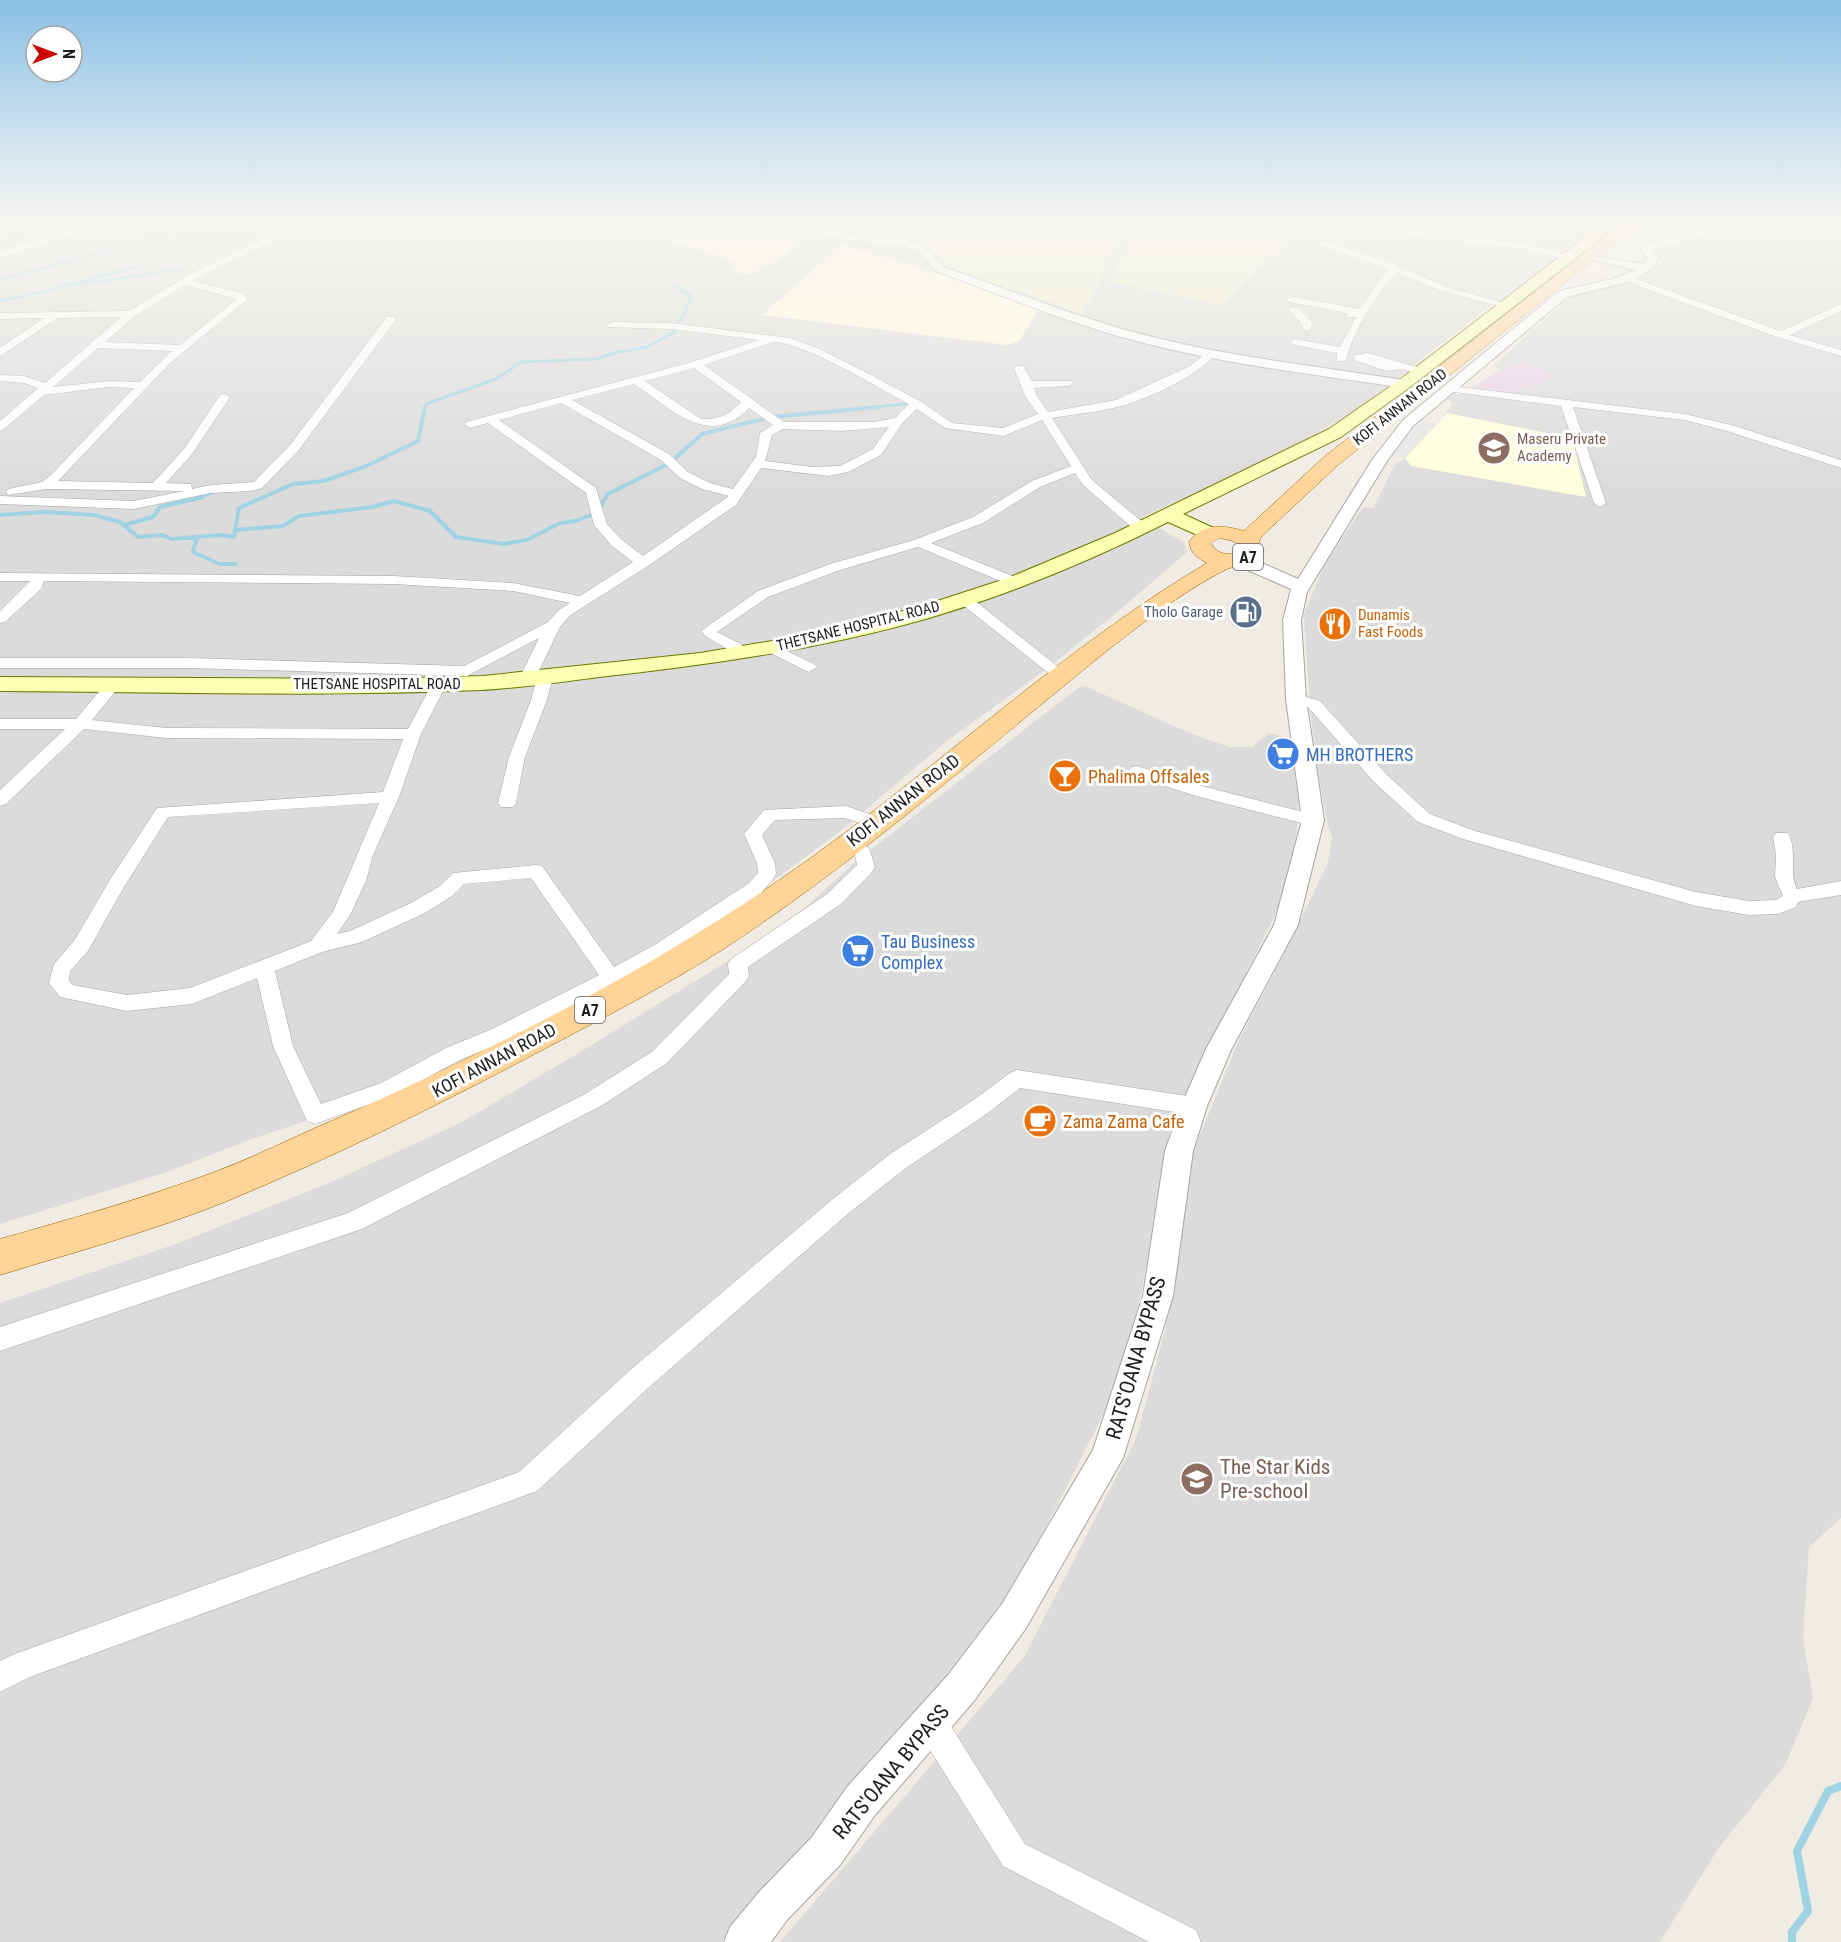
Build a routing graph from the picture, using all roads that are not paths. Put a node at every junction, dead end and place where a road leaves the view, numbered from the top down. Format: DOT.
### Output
graph roads {
  1 [pos="138,310"];
  2 [pos="230,310"];
  3 [pos="1053,310"];
  4 [pos="1346,310"];
  5 [pos="1366,310"];
  6 [pos="1502,310"];
  7 [pos="1524,310"];
  8 [pos="1545,310"];
  9 [pos="1712,310"];
  10 [pos="1837,310"];
  11 [pos="1364,313"];
  12 [pos="131,314"];
  13 [pos="56,315"];
  14 [pos="0,316"];
  15 [pos="391,319"];
  16 [pos="612,325"];
  17 [pos="1307,328"];
  18 [pos="1781,335"];
  19 [pos="774,338"];
  20 [pos="1295,342"];
  21 [pos="1810,343"];
  22 [pos="97,345"];
  23 [pos="181,348"];
  24 [pos="0,353"];
  25 [pos="1841,353"];
  26 [pos="1211,354"];
  27 [pos="1801,354"];
  28 [pos="696,364"];
  29 [pos="1398,366"];
  30 [pos="1019,368"];
  31 [pos="1420,371"];
  32 [pos="0,378"];
  33 [pos="636,380"];
  34 [pos="1068,383"];
  35 [pos="1404,384"];
  36 [pos="142,385"];
  37 [pos="1028,385"];
  38 [pos="1451,389"];
  39 [pos="43,390"];
  40 [pos="224,396"];
  41 [pos="561,399"];
  42 [pos="748,402"];
  43 [pos="916,403"];
  44 [pos="1566,404"];
  45 [pos="6,416"];
  46 [pos="1043,416"];
  47 [pos="492,420"];
  48 [pos="899,420"];
  49 [pos="470,424"];
  50 [pos="781,425"];
  51 [pos="0,427"];
  52 [pos="759,464"];
  53 [pos="1841,464"];
  54 [pos="1077,468"];
  55 [pos="46,485"];
  56 [pos="157,486"];
  57 [pos="211,489"];
  58 [pos="0,491"];
  59 [pos="14,492"];
  60 [pos="736,494"];
  61 [pos="0,499"];
  62 [pos="1600,503"];
  63 [pos="1157,521"];
  64 [pos="919,543"];
  65 [pos="1226,547"];
  66 [pos="643,563"];
  67 [pos="0,577"];
  68 [pos="38,578"];
  69 [pos="1015,582"];
  70 [pos="1304,582"];
  71 [pos="963,599"];
  72 [pos="582,601"];
  73 [pos="0,619"];
  74 [pos="553,625"];
  75 [pos="772,648"];
  76 [pos="739,653"];
  77 [pos="0,663"];
  78 [pos="809,667"];
  79 [pos="1061,676"];
  80 [pos="536,678"];
  81 [pos="0,684"];
  82 [pos="113,684"];
  83 [pos="438,685"];
  84 [pos="1296,699"];
  85 [pos="0,724"];
  86 [pos="80,724"];
  87 [pos="413,734"];
  88 [pos="1137,771"];
  89 [pos="390,797"];
  90 [pos="0,800"];
  91 [pos="507,802"];
  92 [pos="1312,820"];
  93 [pos="875,822"];
  94 [pos="1782,837"];
  95 [pos="849,843"];
  96 [pos="1841,888"];
  97 [pos="1792,897"];
  98 [pos="318,946"];
  99 [pos="264,967"];
  100 [pos="610,978"];
  101 [pos="1194,1106"];
  102 [pos="0,1257"];
  103 [pos="0,1339"];
  104 [pos="0,1677"];
  105 [pos="931,1723"];
  106 [pos="745,1942"];
  107 [pos="1185,1942"];
  1 -- 12 [label="street"];
  2 -- 23 [label="street"];
  3 -- 26 [label="street"];
  4 -- 11 [label="street"];
  5 -- 11 [label="street"];
  6 -- 31 [label="main road, THETSANE HOSPITAL ROAD"];
  7 -- 65 [label="main road, KOFI ANNAN ROAD / A7"];
  8 -- 38 [label="street, RATS'OANA BYPASS"];
  9 -- 18 [label="street"];
  10 -- 18 [label="street"];
  11 -- 17 [label="street"];
  11 -- 20 [label="street"];
  12 -- 13 [label="street"];
  12 -- 22 [label="street"];
  13 -- 14 [label="street"];
  13 -- 24 [label="street"];
  15 -- 57 [label="street"];
  16 -- 19 [label="street"];
  18 -- 21 [label="street"];
  19 -- 28 [label="street"];
  19 -- 43 [label="street"];
  21 -- 25 [label="street"];
  21 -- 27 [label="street"];
  22 -- 23 [label="street"];
  22 -- 39 [label="street"];
  23 -- 36 [label="street"];
  26 -- 35 [label="street"];
  26 -- 46 [label="street"];
  28 -- 33 [label="street"];
  28 -- 42 [label="street"];
  29 -- 31 [label="street"];
  30 -- 37 [label="street"];
  31 -- 35 [label="main road, THETSANE HOSPITAL ROAD"];
  32 -- 39 [label="street"];
  33 -- 41 [label="street"];
  33 -- 42 [label="street"];
  34 -- 37 [label="street"];
  35 -- 63 [label="main road, THETSANE HOSPITAL ROAD"];
  36 -- 39 [label="street"];
  36 -- 55 [label="street"];
  37 -- 46 [label="street"];
  38 -- 44 [label="street"];
  38 -- 70 [label="street, RATS'OANA BYPASS"];
  39 -- 45 [label="street"];
  40 -- 56 [label="street"];
  41 -- 47 [label="street"];
  41 -- 60 [label="street"];
  42 -- 50 [label="street"];
  43 -- 46 [label="street"];
  43 -- 48 [label="street"];
  44 -- 53 [label="street"];
  44 -- 62 [label="street"];
  45 -- 51 [label="street"];
  46 -- 54 [label="street"];
  47 -- 49 [label="street"];
  47 -- 66 [label="street"];
  48 -- 50 [label="street"];
  48 -- 52 [label="street"];
  50 -- 52 [label="street"];
  52 -- 60 [label="street"];
  54 -- 63 [label="street"];
  54 -- 64 [label="street"];
  55 -- 56 [label="street"];
  55 -- 59 [label="street"];
  56 -- 57 [label="street"];
  57 -- 61 [label="street"];
  58 -- 59 [label="street"];
  59 -- 61 [label="street"];
  60 -- 66 [label="street"];
  63 -- 65 [label="main road"];
  63 -- 69 [label="main road, THETSANE HOSPITAL ROAD"];
  64 -- 69 [label="street"];
  64 -- 76 [label="street"];
  65 -- 70 [label="street"];
  65 -- 79 [label="main road, KOFI ANNAN ROAD / A7"];
  66 -- 72 [label="street"];
  67 -- 68 [label="street"];
  68 -- 72 [label="street"];
  68 -- 73 [label="street"];
  69 -- 71 [label="main road, THETSANE HOSPITAL ROAD"];
  70 -- 84 [label="street, RATS'OANA BYPASS"];
  71 -- 75 [label="main road, THETSANE HOSPITAL ROAD"];
  71 -- 79 [label="street"];
  72 -- 74 [label="street"];
  74 -- 77 [label="street"];
  74 -- 80 [label="street"];
  75 -- 76 [label="main road, THETSANE HOSPITAL ROAD"];
  75 -- 78 [label="street"];
  76 -- 80 [label="main road, THETSANE HOSPITAL ROAD"];
  79 -- 93 [label="main road, KOFI ANNAN ROAD / A7"];
  80 -- 83 [label="main road, THETSANE HOSPITAL ROAD"];
  80 -- 91 [label="street"];
  81 -- 82 [label="main road, THETSANE HOSPITAL ROAD"];
  82 -- 83 [label="main road, THETSANE HOSPITAL ROAD"];
  82 -- 86 [label="street"];
  83 -- 87 [label="street"];
  84 -- 92 [label="street, RATS'OANA BYPASS"];
  84 -- 97 [label="street"];
  85 -- 86 [label="street"];
  86 -- 87 [label="street"];
  86 -- 90 [label="street"];
  87 -- 89 [label="street"];
  88 -- 92 [label="street"];
  89 -- 98 [label="street"];
  89 -- 99 [label="street"];
  92 -- 101 [label="street, RATS'OANA BYPASS"];
  93 -- 95 [label="main road, KOFI ANNAN ROAD / A7"];
  93 -- 100 [label="street"];
  94 -- 97 [label="street"];
  95 -- 102 [label="main road, KOFI ANNAN ROAD / A7"];
  95 -- 103 [label="street"];
  96 -- 97 [label="street"];
  98 -- 99 [label="street"];
  98 -- 100 [label="street"];
  99 -- 100 [label="street"];
  101 -- 104 [label="street"];
  101 -- 105 [label="street, RATS'OANA BYPASS"];
  105 -- 106 [label="street, RATS'OANA BYPASS"];
  105 -- 107 [label="street"];
}
